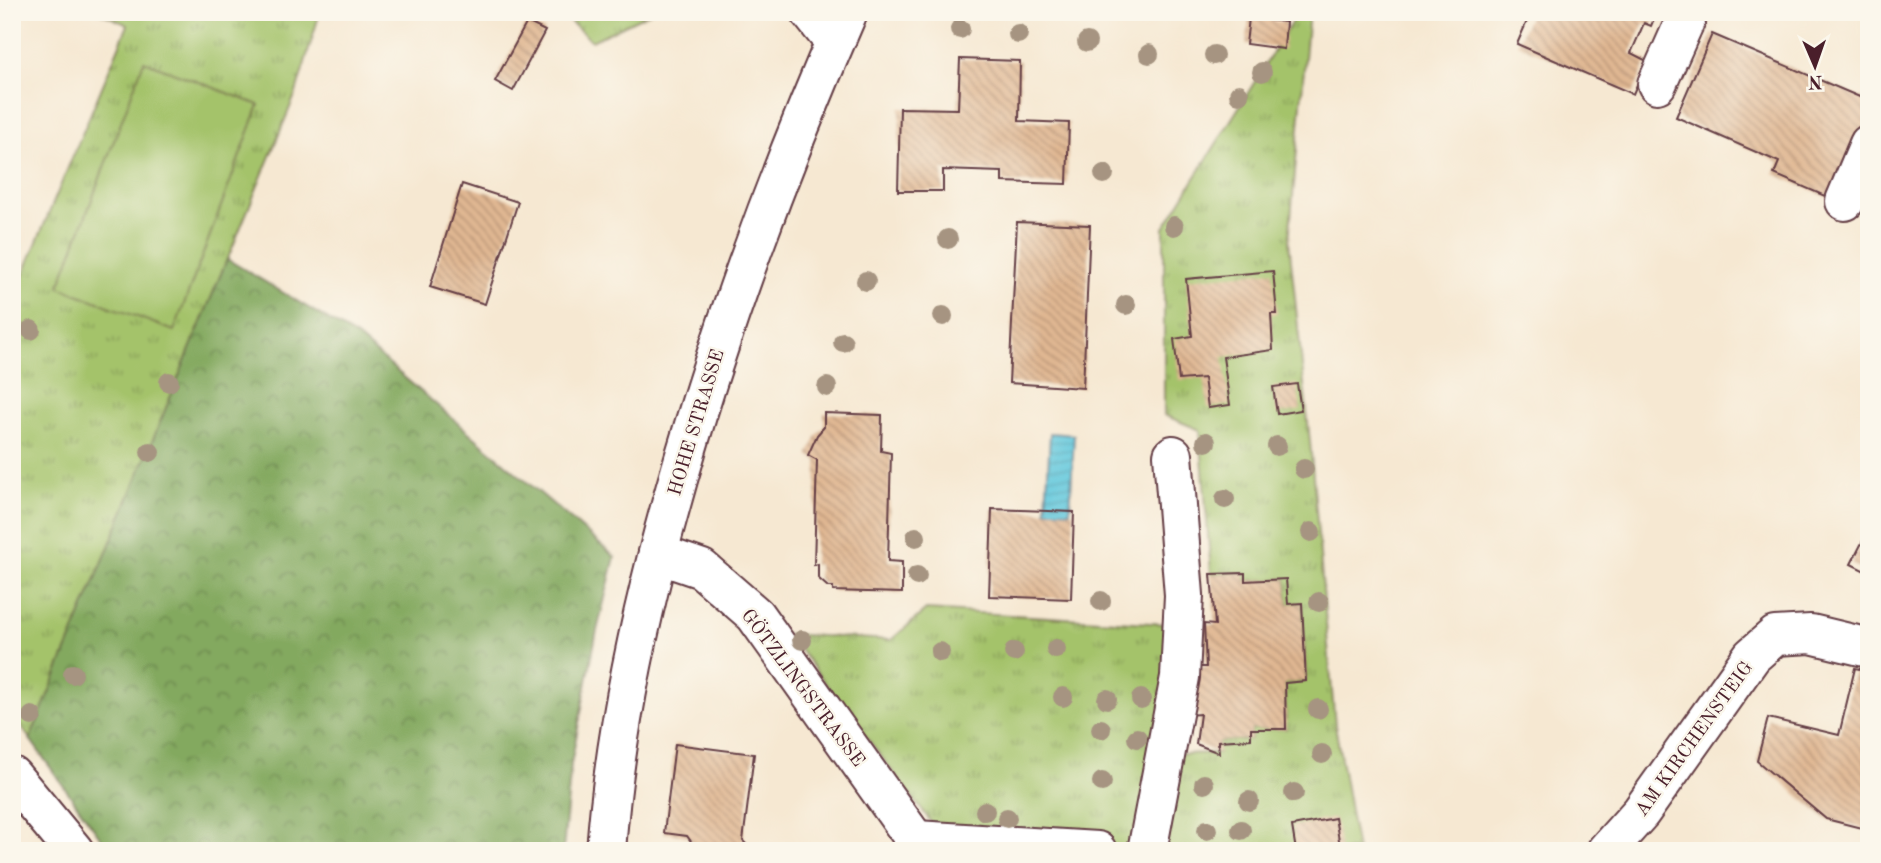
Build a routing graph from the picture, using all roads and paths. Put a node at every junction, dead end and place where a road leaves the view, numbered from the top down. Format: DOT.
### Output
graph roads {
  1 [pos="1689,12"];
  2 [pos="832,20"];
  3 [pos="1657,84"];
  4 [pos="1869,144"];
  5 [pos="1844,201"];
  6 [pos="1173,455"];
  7 [pos="657,554"];
  8 [pos="1869,648"];
  9 [pos="12,776"];
  10 [pos="920,845"];
  11 [pos="74,851"];
  12 [pos="606,851"];
  13 [pos="1097,851"];
  14 [pos="1147,851"];
  15 [pos="1606,851"];
  1 -- 3 [label="street"];
  2 -- 7 [label="street, HOHE STRASSE"];
  4 -- 5 [label="street"];
  6 -- 14 [label="street"];
  7 -- 10 [label="street, GÖTZLINGSTRASSE"];
  7 -- 12 [label="street, HOHE STRASSE"];
  8 -- 15 [label="street, AM KIRCHENSTEIG"];
  9 -- 11 [label="street"];
  10 -- 13 [label="street"];
}
